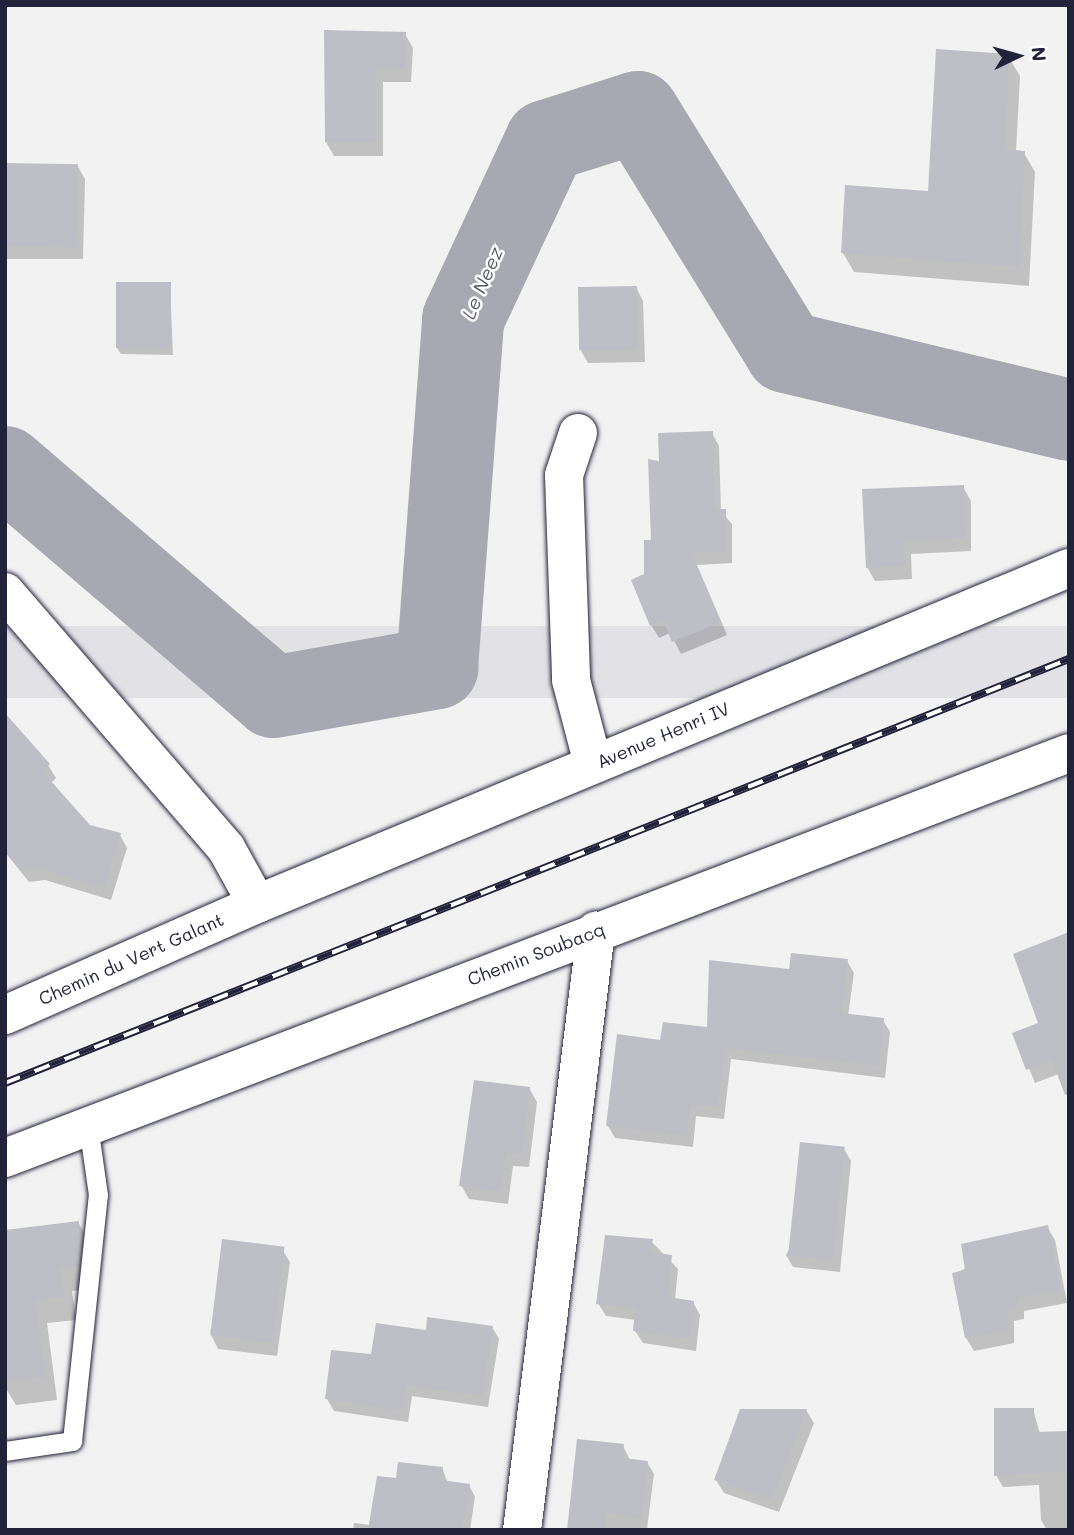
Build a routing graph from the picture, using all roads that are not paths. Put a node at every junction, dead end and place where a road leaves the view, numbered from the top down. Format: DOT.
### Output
graph roads {
  1 [pos="578,433"];
  2 [pos="1069,568"];
  3 [pos="5,592"];
  4 [pos="1069,753"];
  5 [pos="593,764"];
  6 [pos="257,904"];
  7 [pos="596,931"];
  8 [pos="5,1015"];
  9 [pos="88,1125"];
  10 [pos="5,1158"];
  11 [pos="5,1451"];
  12 [pos="522,1530"];
  1 -- 5 [label="street"];
  2 -- 5 [label="street, Avenue Henri IV"];
  3 -- 6 [label="street"];
  4 -- 7 [label="street, Chemin Soubacq"];
  5 -- 6 [label="street, Avenue Henri IV"];
  6 -- 8 [label="street, Chemin du Vert Galant"];
  7 -- 9 [label="street, Chemin Soubacq"];
  7 -- 12 [label="street"];
  9 -- 10 [label="street, Chemin Soubacq"];
  9 -- 11 [label="lane"];
}
